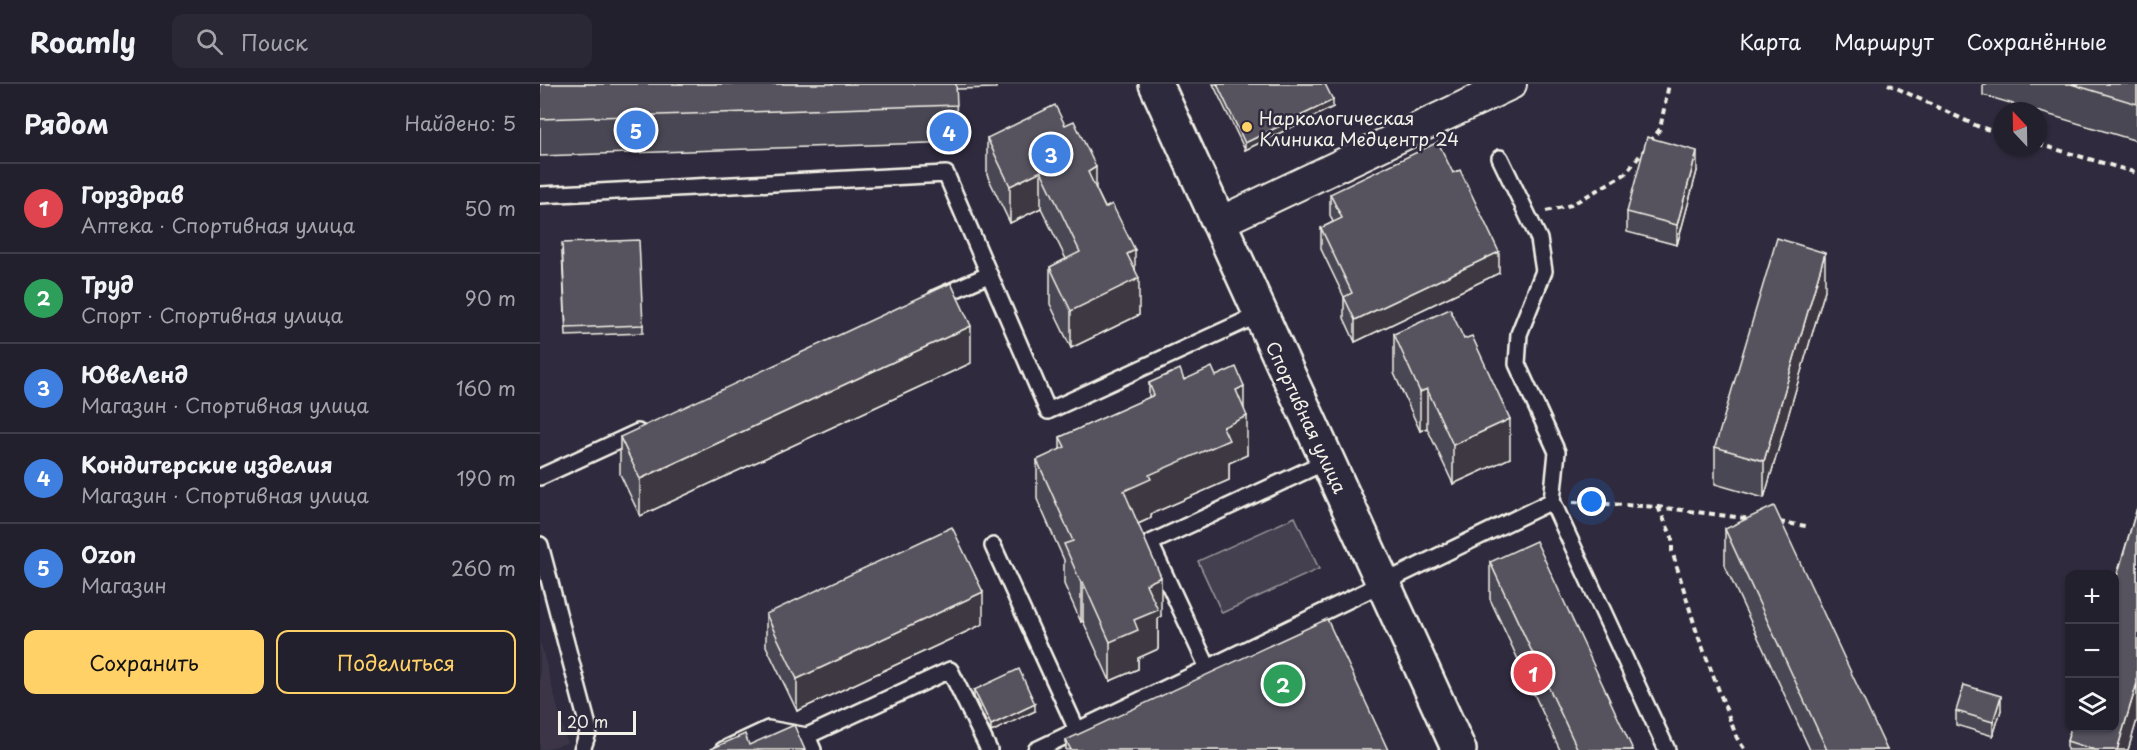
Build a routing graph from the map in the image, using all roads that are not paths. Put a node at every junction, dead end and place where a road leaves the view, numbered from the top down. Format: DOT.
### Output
graph roads {
  1 [pos="1156,84"];
  2 [pos="1511,84"];
  3 [pos="1500,158"];
  4 [pos="540,195"];
  5 [pos="1218,222"];
  6 [pos="988,275"];
  7 [pos="922,304"];
  8 [pos="1260,314"];
  9 [pos="649,428"];
  10 [pos="1327,461"];
  11 [pos="540,477"];
  12 [pos="1552,501"];
  13 [pos="540,545"];
  14 [pos="993,546"];
  15 [pos="1383,583"];
  16 [pos="1208,668"];
  17 [pos="1077,730"];
  18 [pos="810,743"];
  19 [pos="582,750"];
  20 [pos="723,750"];
  21 [pos="989,750"];
  22 [pos="1036,750"];
  23 [pos="1459,750"];
  24 [pos="1667,750"];
  1 -- 5 [label="main road, Спортивная улица"];
  2 -- 5 [label="street"];
  3 -- 12 [label="lane"];
  4 -- 6 [label="lane"];
  5 -- 8 [label="main road, Спортивная улица"];
  6 -- 7 [label="lane"];
  6 -- 8 [label="lane"];
  8 -- 10 [label="main road, Спортивная улица"];
  9 -- 11 [label="lane"];
  10 -- 15 [label="main road, Спортивная улица"];
  10 -- 16 [label="lane"];
  12 -- 15 [label="lane"];
  12 -- 24 [label="lane"];
  13 -- 19 [label="lane"];
  14 -- 17 [label="lane"];
  15 -- 16 [label="lane"];
  15 -- 23 [label="main road, Спортивная улица"];
  16 -- 17 [label="lane"];
  17 -- 22 [label="lane"];
  18 -- 20 [label="lane"];
  18 -- 21 [label="lane"];
}
